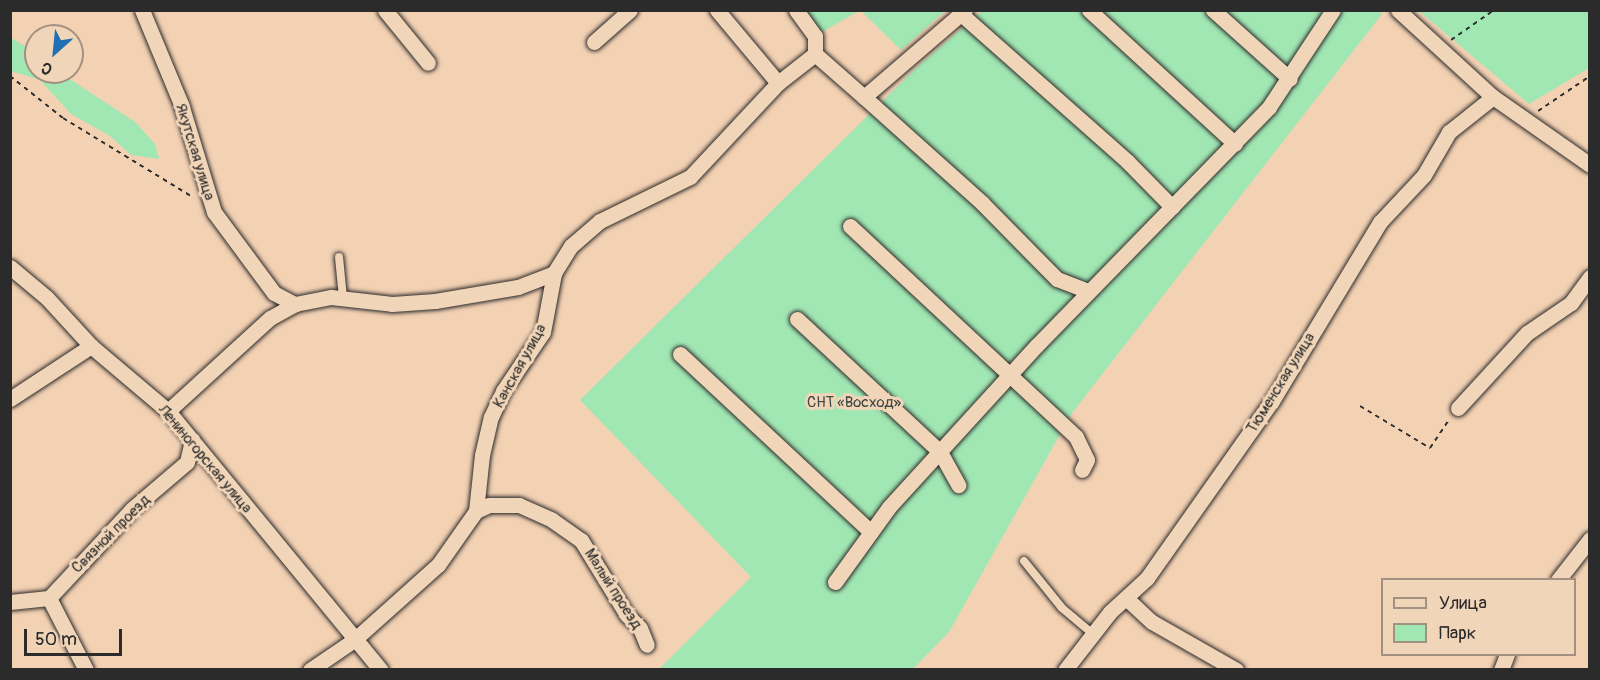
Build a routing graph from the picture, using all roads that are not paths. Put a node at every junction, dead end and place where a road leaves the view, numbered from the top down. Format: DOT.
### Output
graph roads {
  1 [pos="142,10"];
  2 [pos="385,10"];
  3 [pos="630,10"];
  4 [pos="717,10"];
  5 [pos="796,10"];
  6 [pos="1089,10"];
  7 [pos="1213,10"];
  8 [pos="1333,10"];
  9 [pos="1398,10"];
  10 [pos="963,12"];
  11 [pos="594,42"];
  12 [pos="815,54"];
  13 [pos="428,63"];
  14 [pos="1290,79"];
  15 [pos="778,83"];
  16 [pos="864,97"];
  17 [pos="1493,97"];
  18 [pos="1234,144"];
  19 [pos="1590,165"];
  20 [pos="1172,207"];
  21 [pos="850,226"];
  22 [pos="339,257"];
  23 [pos="10,267"];
  24 [pos="554,273"];
  25 [pos="1590,277"];
  26 [pos="1089,291"];
  27 [pos="343,298"];
  28 [pos="295,304"];
  29 [pos="798,319"];
  30 [pos="90,346"];
  31 [pos="680,354"];
  32 [pos="1009,376"];
  33 [pos="10,399"];
  34 [pos="1458,408"];
  35 [pos="168,411"];
  36 [pos="192,440"];
  37 [pos="940,452"];
  38 [pos="1082,470"];
  39 [pos="958,485"];
  40 [pos="476,511"];
  41 [pos="871,532"];
  42 [pos="1590,539"];
  43 [pos="1024,561"];
  44 [pos="1558,578"];
  45 [pos="835,582"];
  46 [pos="49,598"];
  47 [pos="1125,598"];
  48 [pos="10,602"];
  49 [pos="1093,634"];
  50 [pos="354,640"];
  51 [pos="647,645"];
  52 [pos="86,669"];
  53 [pos="310,669"];
  54 [pos="381,669"];
  55 [pos="1065,669"];
  56 [pos="1236,669"];
  1 -- 28 [label="street, Якутская улица"];
  2 -- 13 [label="street"];
  3 -- 11 [label="street"];
  4 -- 15 [label="street"];
  5 -- 12 [label="street"];
  6 -- 18 [label="street"];
  7 -- 14 [label="street"];
  8 -- 14 [label="street"];
  9 -- 17 [label="street"];
  10 -- 16 [label="street"];
  10 -- 20 [label="street"];
  12 -- 15 [label="street, Канская улица"];
  12 -- 16 [label="street"];
  14 -- 18 [label="street"];
  15 -- 24 [label="street, Канская улица"];
  16 -- 26 [label="street"];
  17 -- 19 [label="street"];
  17 -- 47 [label="street, Тюменская улица"];
  18 -- 20 [label="street"];
  20 -- 26 [label="street"];
  21 -- 32 [label="street"];
  22 -- 27 [label="lane"];
  23 -- 30 [label="street, Лениногорская улица"];
  24 -- 27 [label="street"];
  24 -- 40 [label="street, Канская улица"];
  25 -- 34 [label="street"];
  26 -- 32 [label="street"];
  27 -- 28 [label="street"];
  28 -- 35 [label="street"];
  29 -- 37 [label="street"];
  30 -- 33 [label="street"];
  30 -- 35 [label="street, Лениногорская улица"];
  31 -- 41 [label="street"];
  32 -- 37 [label="street"];
  32 -- 38 [label="street"];
  35 -- 36 [label="street, Лениногорская улица"];
  36 -- 46 [label="street, Связной проезд"];
  36 -- 50 [label="street, Лениногорская улица"];
  37 -- 39 [label="street"];
  37 -- 41 [label="street"];
  40 -- 50 [label="street, Канская улица"];
  40 -- 51 [label="street, Малый проезд"];
  41 -- 45 [label="street"];
  42 -- 44 [label="street"];
  43 -- 49 [label="lane"];
  46 -- 48 [label="street"];
  46 -- 52 [label="street"];
  47 -- 49 [label="street, Тюменская улица"];
  47 -- 56 [label="street"];
  49 -- 55 [label="street, Тюменская улица"];
  50 -- 53 [label="street, Канская улица"];
  50 -- 54 [label="street, Лениногорская улица"];
}
